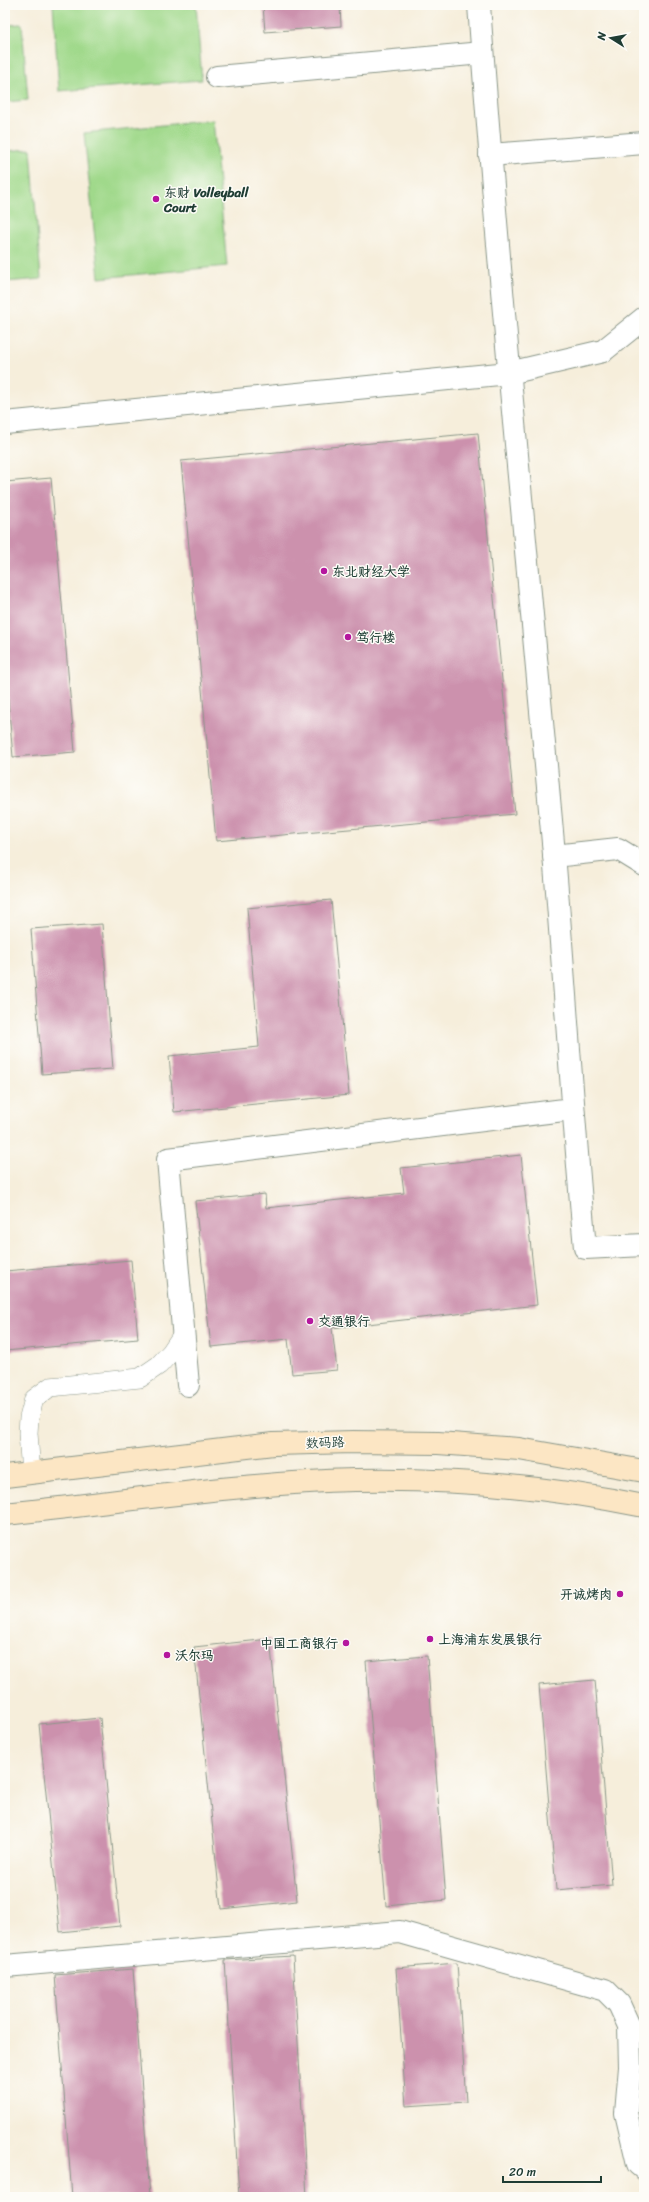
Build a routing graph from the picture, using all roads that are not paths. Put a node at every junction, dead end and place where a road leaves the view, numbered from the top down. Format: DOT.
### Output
graph roads {
  1 [pos="479,5"];
  2 [pos="482,53"];
  3 [pos="217,77"];
  4 [pos="644,143"];
  5 [pos="490,155"];
  6 [pos="644,318"];
  7 [pos="509,373"];
  8 [pos="5,423"];
  9 [pos="554,856"];
  10 [pos="644,865"];
  11 [pos="572,1109"];
  12 [pos="644,1245"];
  13 [pos="183,1334"];
  14 [pos="188,1385"];
  15 [pos="644,1471"];
  16 [pos="31,1473"];
  17 [pos="5,1476"];
  18 [pos="644,1506"];
  19 [pos="5,1514"];
  20 [pos="5,1966"];
  21 [pos="644,2169"];
  1 -- 2 [label="street"];
  2 -- 3 [label="street"];
  2 -- 5 [label="street"];
  4 -- 5 [label="street"];
  5 -- 7 [label="street"];
  6 -- 7 [label="street"];
  7 -- 8 [label="street"];
  7 -- 9 [label="street"];
  9 -- 10 [label="street"];
  9 -- 11 [label="street"];
  11 -- 12 [label="street"];
  11 -- 13 [label="street"];
  13 -- 14 [label="street"];
  13 -- 16 [label="lane"];
  15 -- 16 [label="main road, 数码路"];
  16 -- 17 [label="main road, 数码路"];
  18 -- 19 [label="main road"];
  20 -- 21 [label="street"];
}
